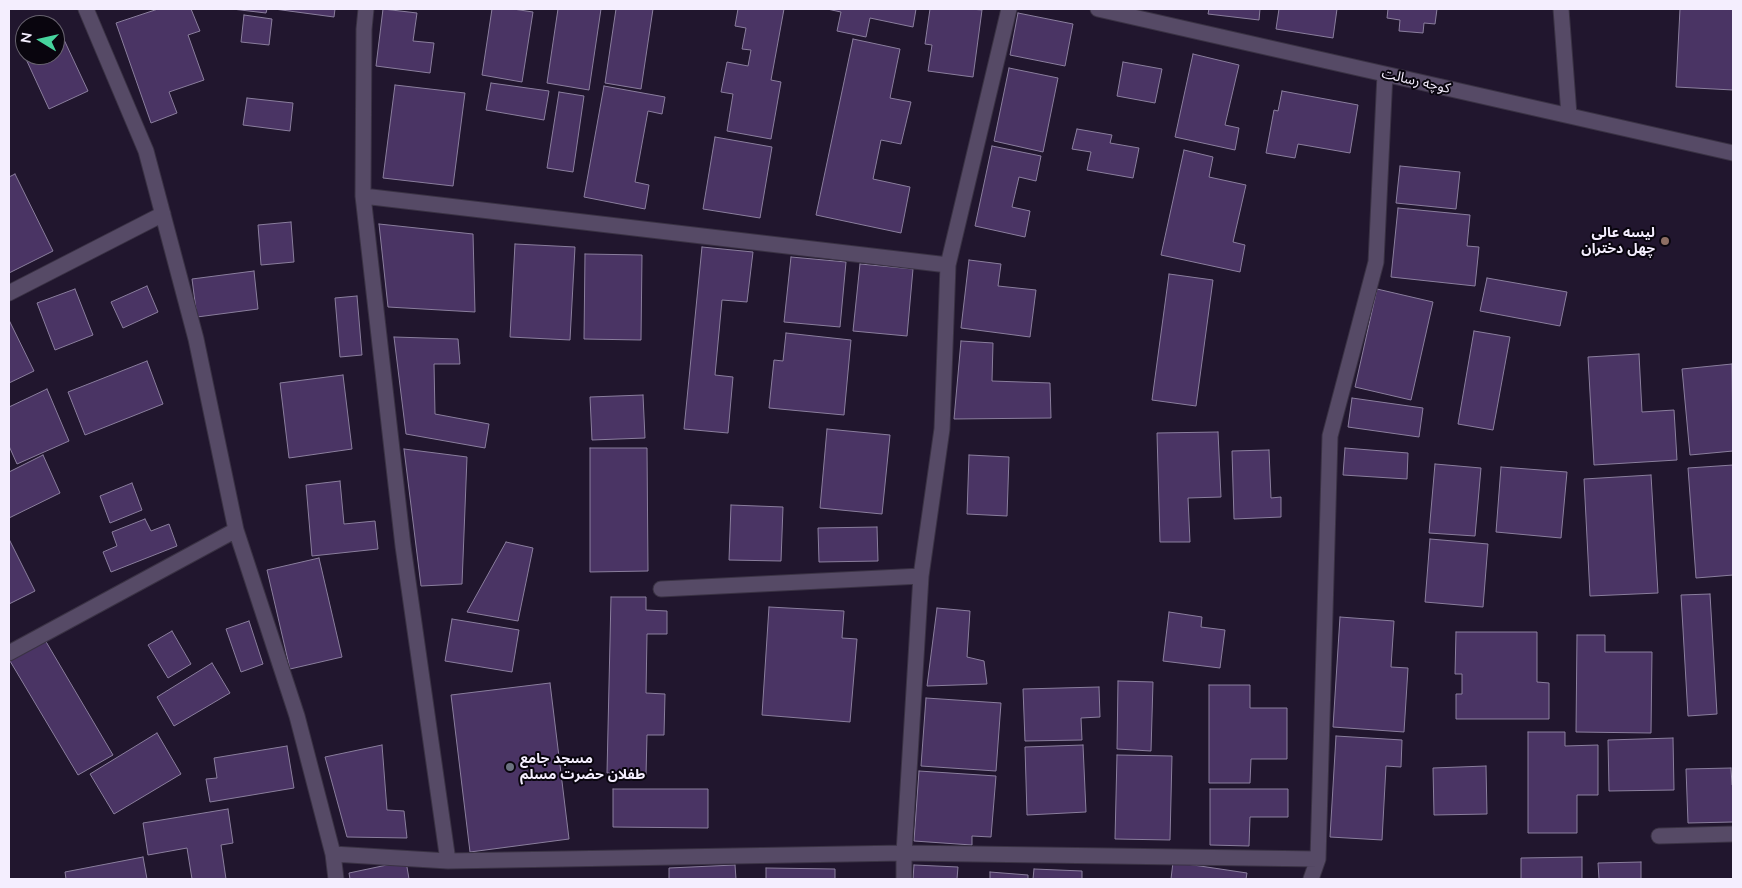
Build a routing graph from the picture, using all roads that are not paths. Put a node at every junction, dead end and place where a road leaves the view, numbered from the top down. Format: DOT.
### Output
graph roads {
  1 [pos="86,9"];
  2 [pos="366,9"];
  3 [pos="1008,9"];
  4 [pos="1098,9"];
  5 [pos="1561,9"];
  6 [pos="1385,74"];
  7 [pos="1569,116"];
  8 [pos="1733,153"];
  9 [pos="363,196"];
  10 [pos="163,214"];
  11 [pos="948,265"];
  12 [pos="9,293"];
  13 [pos="236,530"];
  14 [pos="921,576"];
  15 [pos="661,589"];
  16 [pos="9,653"];
  17 [pos="1733,834"];
  18 [pos="1659,836"];
  19 [pos="904,853"];
  20 [pos="333,854"];
  21 [pos="1318,859"];
  22 [pos="448,861"];
  23 [pos="336,879"];
  24 [pos="904,879"];
  25 [pos="1311,879"];
  1 -- 10 [label="street"];
  2 -- 9 [label="street"];
  3 -- 11 [label="street"];
  4 -- 6 [label="street, کوچه رسالت"];
  5 -- 7 [label="street"];
  6 -- 7 [label="street, کوچه رسالت"];
  6 -- 21 [label="street"];
  7 -- 8 [label="street, کوچه رسالت"];
  9 -- 11 [label="street"];
  9 -- 22 [label="street"];
  10 -- 12 [label="street"];
  10 -- 13 [label="street"];
  11 -- 14 [label="street"];
  13 -- 16 [label="street"];
  13 -- 20 [label="street"];
  14 -- 15 [label="street"];
  14 -- 19 [label="street"];
  17 -- 18 [label="street"];
  19 -- 21 [label="street"];
  19 -- 22 [label="street"];
  19 -- 24 [label="street"];
  20 -- 22 [label="street"];
  20 -- 23 [label="street"];
  21 -- 25 [label="street"];
}
